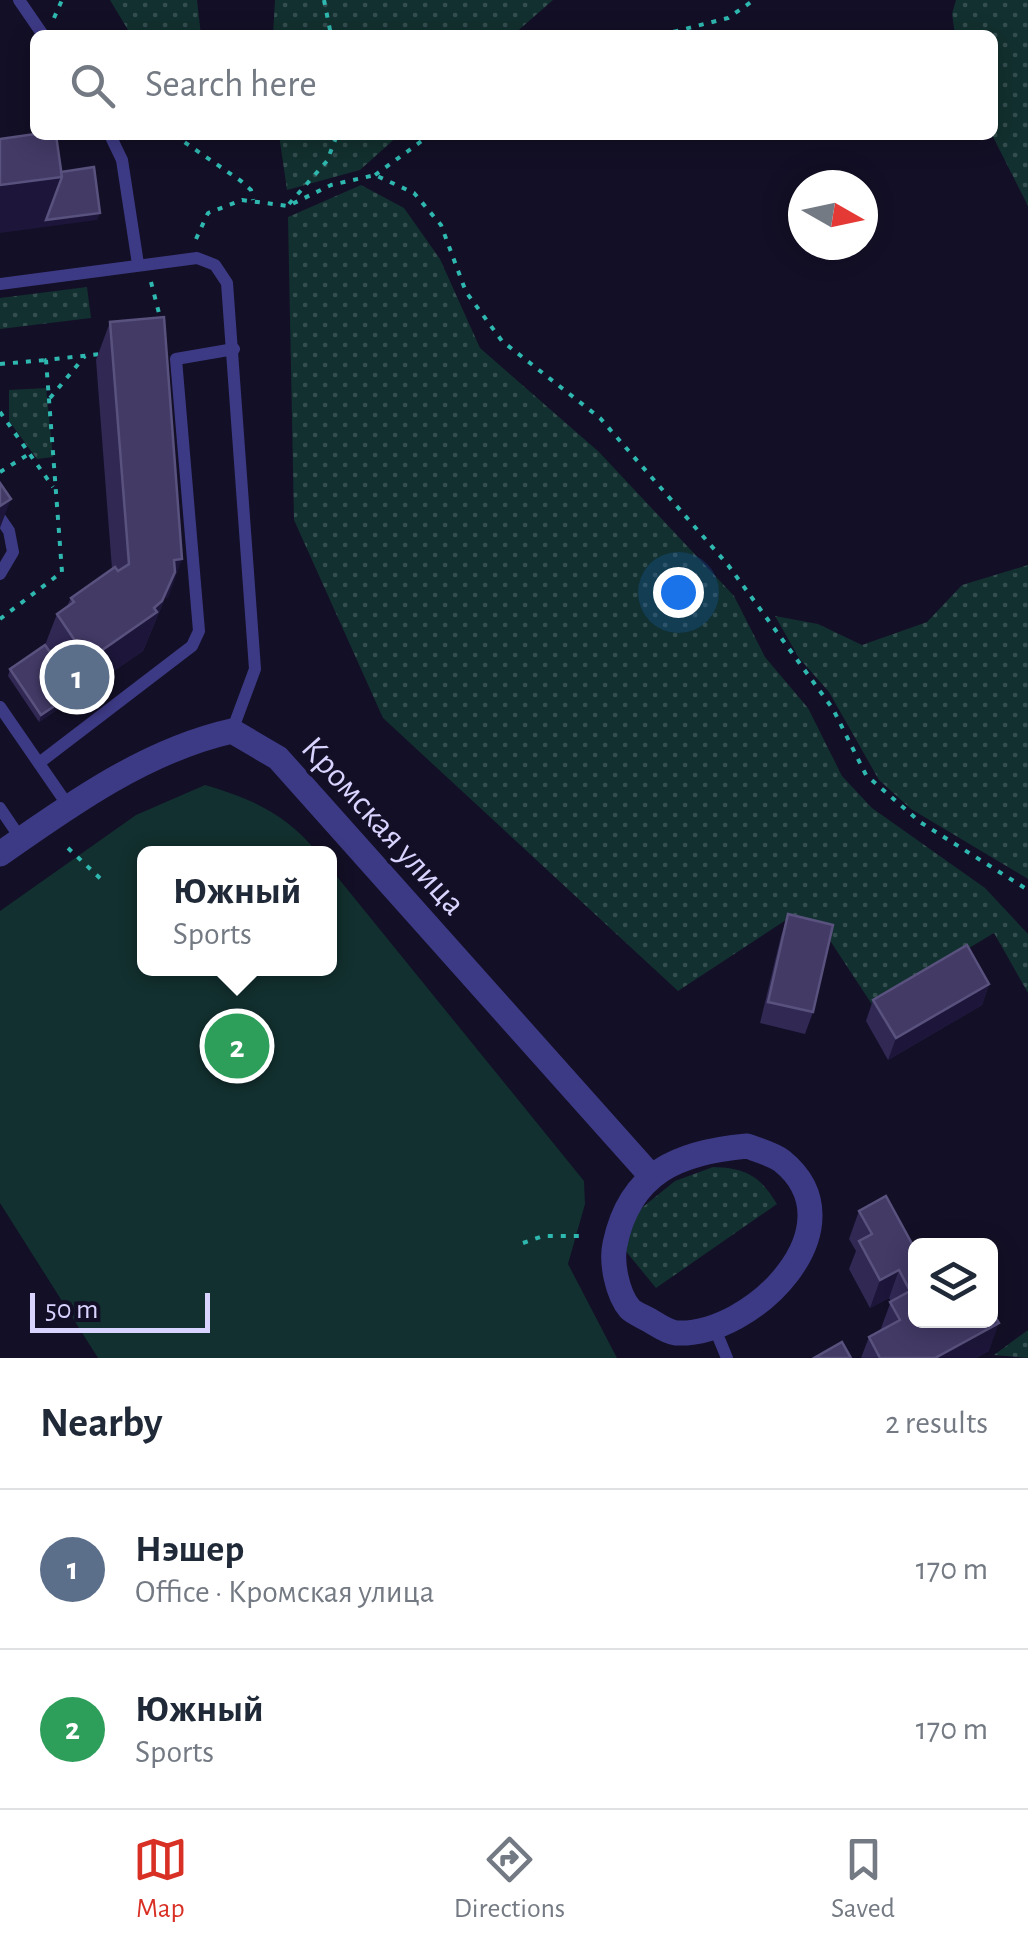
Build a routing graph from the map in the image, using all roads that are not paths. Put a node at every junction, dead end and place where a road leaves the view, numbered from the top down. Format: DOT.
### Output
graph roads {
  1 [pos="19,0"];
  2 [pos="40,30"];
  3 [pos="112,140"];
  4 [pos="142,263"];
  5 [pos="0,284"];
  6 [pos="234,348"];
  7 [pos="0,518"];
  8 [pos="0,574"];
  9 [pos="0,706"];
  10 [pos="232,731"];
  11 [pos="39,763"];
  12 [pos="69,807"];
  13 [pos="0,808"];
  14 [pos="10,846"];
  15 [pos="651,1176"];
  16 [pos="715,1329"];
  17 [pos="728,1358"];
  1 -- 2 [label="lane"];
  3 -- 4 [label="lane"];
  4 -- 5 [label="lane"];
  4 -- 6 [label="lane"];
  6 -- 10 [label="lane"];
  6 -- 11 [label="lane"];
  7 -- 8 [label="lane"];
  9 -- 11 [label="lane"];
  10 -- 12 [label="street"];
  10 -- 15 [label="street, Кромская улица"];
  11 -- 12 [label="lane"];
  12 -- 14 [label="street"];
  13 -- 14 [label="lane"];
  15 -- 16 [label="street"];
  15 -- 16 [label="street"];
  16 -- 17 [label="lane"];
}
